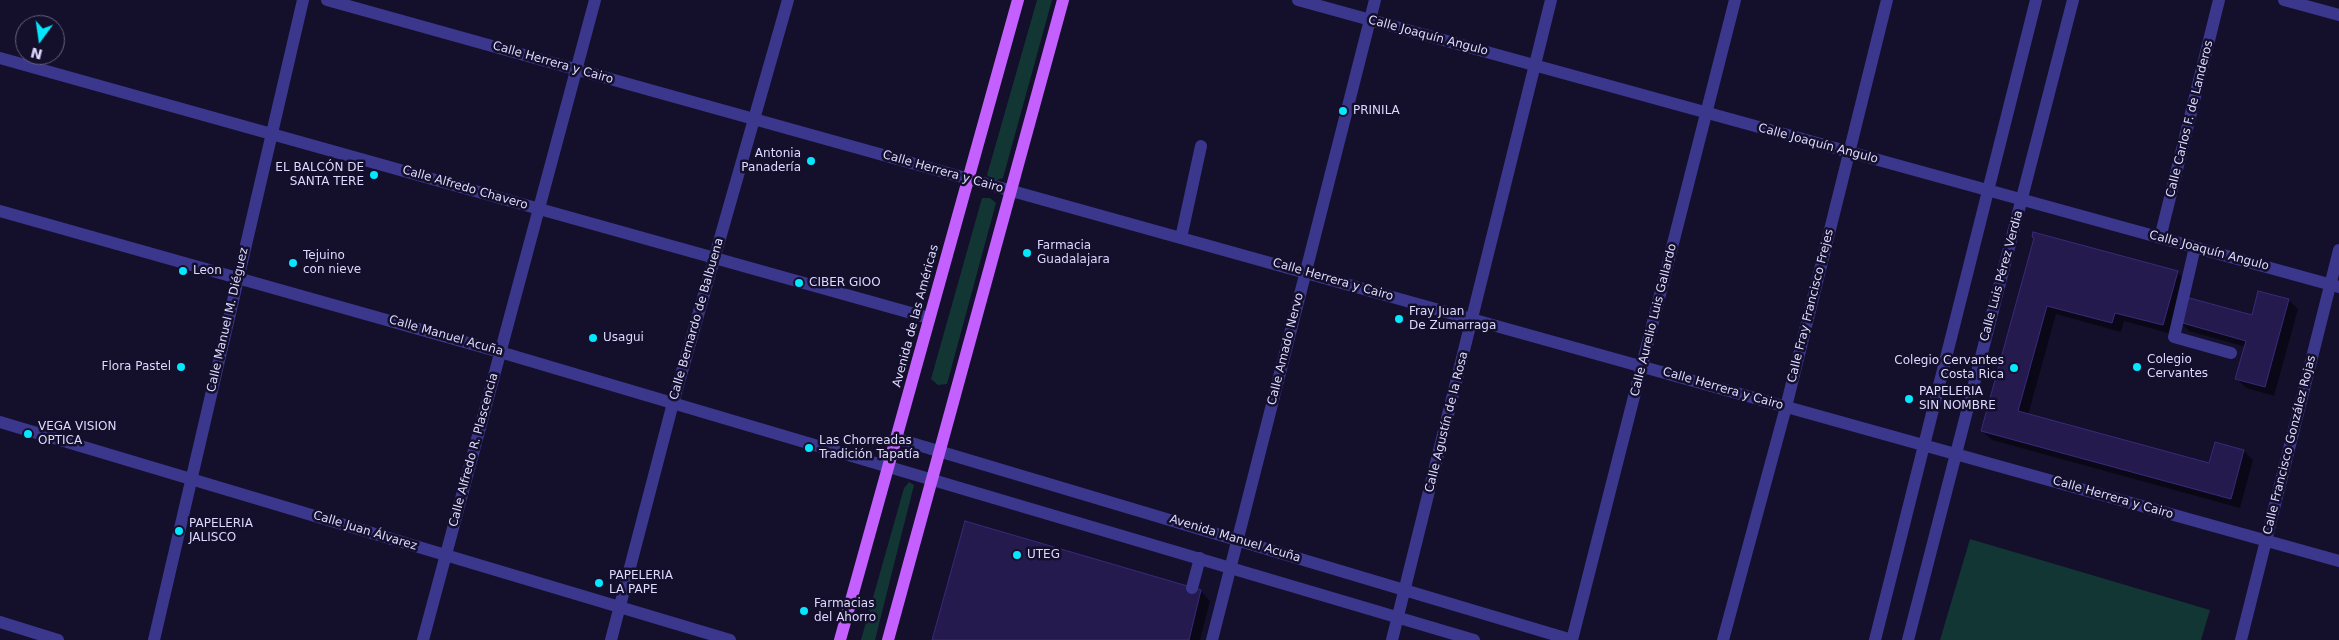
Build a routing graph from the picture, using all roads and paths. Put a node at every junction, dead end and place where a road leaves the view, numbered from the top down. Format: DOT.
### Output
graph roads {
  1 [pos="303,0"];
  2 [pos="327,0"];
  3 [pos="595,0"];
  4 [pos="788,0"];
  5 [pos="1018,0"];
  6 [pos="1063,0"];
  7 [pos="1298,0"];
  8 [pos="1375,0"];
  9 [pos="1551,0"];
  10 [pos="1735,0"];
  11 [pos="1887,0"];
  12 [pos="2036,0"];
  13 [pos="2073,0"];
  14 [pos="2219,0"];
  15 [pos="2284,0"];
  16 [pos="2339,15"];
  17 [pos="1370,20"];
  18 [pos="0,58"];
  19 [pos="1535,65"];
  20 [pos="576,70"];
  21 [pos="1706,112"];
  22 [pos="753,119"];
  23 [pos="271,134"];
  24 [pos="1202,146"];
  25 [pos="1849,152"];
  26 [pos="969,179"];
  27 [pos="1010,190"];
  28 [pos="1988,190"];
  29 [pos="2022,199"];
  30 [pos="540,209"];
  31 [pos="0,211"];
  32 [pos="1182,238"];
  33 [pos="2160,238"];
  34 [pos="2195,247"];
  35 [pos="2339,250"];
  36 [pos="714,258"];
  37 [pos="1306,273"];
  38 [pos="239,278"];
  39 [pos="2335,286"];
  40 [pos="929,318"];
  41 [pos="1472,319"];
  42 [pos="500,352"];
  43 [pos="2231,353"];
  44 [pos="1642,367"];
  45 [pos="673,403"];
  46 [pos="1786,407"];
  47 [pos="0,422"];
  48 [pos="898,439"];
  49 [pos="1924,445"];
  50 [pos="940,451"];
  51 [pos="1956,454"];
  52 [pos="890,467"];
  53 [pos="191,479"];
  54 [pos="933,480"];
  55 [pos="1238,539"];
  56 [pos="2266,540"];
  57 [pos="446,555"];
  58 [pos="1200,558"];
  59 [pos="2339,561"];
  60 [pos="1231,568"];
  61 [pos="1192,588"];
  62 [pos="1405,590"];
  63 [pos="621,607"];
  64 [pos="1398,616"];
  65 [pos="0,622"];
  66 [pos="58,640"];
  67 [pos="154,640"];
  68 [pos="422,640"];
  69 [pos="611,640"];
  70 [pos="730,640"];
  71 [pos="840,640"];
  72 [pos="888,640"];
  73 [pos="1212,640"];
  74 [pos="1392,640"];
  75 [pos="1474,640"];
  76 [pos="1572,640"];
  77 [pos="1722,640"];
  78 [pos="1875,640"];
  79 [pos="1908,640"];
  80 [pos="2241,640"];
  1 -- 23 [label="street, Calle Manuel M. Diéguez"];
  2 -- 20 [label="street, Calle Herrera y Cairo"];
  3 -- 20 [label="street, Calle Alfredo R. Plascencia"];
  4 -- 22 [label="street, Calle Bernardo de Balbuena"];
  5 -- 26 [label="main road, Avenida de las Américas"];
  6 -- 27 [label="main road"];
  7 -- 17 [label="street, Calle Joaquín Angulo"];
  8 -- 17 [label="street, Calle Amado Nervo"];
  9 -- 19 [label="street, Calle Agustín de la Rosa"];
  10 -- 21 [label="street, Calle Aurelio Luis Gallardo"];
  11 -- 25 [label="street, Calle Fray Francisco Frejes"];
  12 -- 28 [label="street"];
  13 -- 29 [label="street, Calle Luis Pérez Verdia"];
  14 -- 33 [label="street, Calle Carlos F. de Landeros"];
  15 -- 16 [label="street"];
  17 -- 19 [label="street, Calle Joaquín Angulo"];
  17 -- 37 [label="street, Calle Amado Nervo"];
  18 -- 23 [label="street, Calle Alfredo Chavero"];
  19 -- 21 [label="street, Calle Joaquín Angulo"];
  19 -- 41 [label="street, Calle Agustín de la Rosa"];
  20 -- 22 [label="street, Calle Herrera y Cairo"];
  20 -- 30 [label="street, Calle Alfredo R. Plascencia"];
  21 -- 25 [label="street, Calle Joaquín Angulo"];
  21 -- 44 [label="street, Calle Aurelio Luis Gallardo"];
  22 -- 26 [label="street, Calle Herrera y Cairo"];
  22 -- 36 [label="street, Calle Bernardo de Balbuena"];
  23 -- 30 [label="street, Calle Alfredo Chavero"];
  23 -- 38 [label="street, Calle Manuel M. Diéguez"];
  24 -- 32 [label="street"];
  25 -- 28 [label="street, Calle Joaquín Angulo"];
  25 -- 46 [label="street, Calle Fray Francisco Frejes"];
  26 -- 27 [label="street, Calle Herrera y Cairo"];
  26 -- 40 [label="main road, Avenida de las Américas"];
  27 -- 32 [label="street, Calle Herrera y Cairo"];
  27 -- 50 [label="main road"];
  28 -- 29 [label="street, Calle Joaquín Angulo"];
  28 -- 49 [label="street"];
  29 -- 33 [label="street, Calle Joaquín Angulo"];
  29 -- 51 [label="street, Calle Luis Pérez Verdia"];
  30 -- 36 [label="street, Calle Alfredo Chavero"];
  30 -- 42 [label="street, Calle Alfredo R. Plascencia"];
  31 -- 38 [label="street, Calle Manuel Acuña"];
  32 -- 37 [label="street, Calle Herrera y Cairo"];
  33 -- 34 [label="street, Calle Joaquín Angulo"];
  34 -- 39 [label="street, Calle Joaquín Angulo"];
  34 -- 43 [label="street"];
  35 -- 39 [label="street, Calle Francisco González Rojas"];
  36 -- 40 [label="street, Calle Alfredo Chavero"];
  36 -- 45 [label="street, Calle Bernardo de Balbuena"];
  37 -- 41 [label="street, Calle Herrera y Cairo"];
  37 -- 55 [label="street, Calle Amado Nervo"];
  38 -- 42 [label="street, Calle Manuel Acuña"];
  38 -- 53 [label="street, Calle Manuel M. Diéguez"];
  39 -- 56 [label="street, Calle Francisco González Rojas"];
  40 -- 48 [label="main road, Avenida de las Américas"];
  41 -- 44 [label="street, Calle Herrera y Cairo"];
  41 -- 62 [label="street, Calle Agustín de la Rosa"];
  42 -- 45 [label="street, Calle Manuel Acuña"];
  42 -- 57 [label="street, Calle Alfredo R. Plascencia"];
  44 -- 46 [label="street, Calle Herrera y Cairo"];
  44 -- 76 [label="street, Calle Aurelio Luis Gallardo"];
  45 -- 52 [label="street, Calle Manuel Acuña"];
  45 -- 63 [label="street, Calle Bernardo de Balbuena"];
  46 -- 49 [label="street, Calle Herrera y Cairo"];
  46 -- 77 [label="street, Calle Fray Francisco Frejes"];
  47 -- 53 [label="street, Calle Juan Álvarez"];
  48 -- 50 [label="street, Avenida Manuel Acuña"];
  48 -- 52 [label="main road, Avenida de las Américas"];
  49 -- 51 [label="street, Calle Herrera y Cairo"];
  49 -- 78 [label="street"];
  50 -- 54 [label="main road"];
  50 -- 55 [label="street, Avenida Manuel Acuña"];
  51 -- 56 [label="street, Calle Herrera y Cairo"];
  51 -- 79 [label="street, Calle Luis Pérez Verdia"];
  52 -- 54 [label="street"];
  52 -- 71 [label="main road, Avenida de las Américas"];
  53 -- 57 [label="street, Calle Juan Álvarez"];
  53 -- 67 [label="street, Calle Manuel M. Diéguez"];
  54 -- 58 [label="street"];
  54 -- 72 [label="main road"];
  55 -- 60 [label="street, Calle Amado Nervo"];
  55 -- 62 [label="street, Avenida Manuel Acuña"];
  56 -- 59 [label="street, Calle Herrera y Cairo"];
  56 -- 80 [label="street, Calle Francisco González Rojas"];
  57 -- 63 [label="street, Calle Juan Álvarez"];
  57 -- 68 [label="street, Calle Alfredo R. Plascencia"];
  58 -- 60 [label="street"];
  58 -- 61 [label="street"];
  60 -- 64 [label="street"];
  60 -- 73 [label="street, Calle Amado Nervo"];
  62 -- 64 [label="street, Calle Agustín de la Rosa"];
  62 -- 76 [label="street, Avenida Manuel Acuña"];
  63 -- 69 [label="street, Calle Bernardo de Balbuena"];
  63 -- 70 [label="street, Calle Juan Álvarez"];
  64 -- 74 [label="street, Calle Agustín de la Rosa"];
  64 -- 75 [label="street"];
  65 -- 66 [label="street"];
}
